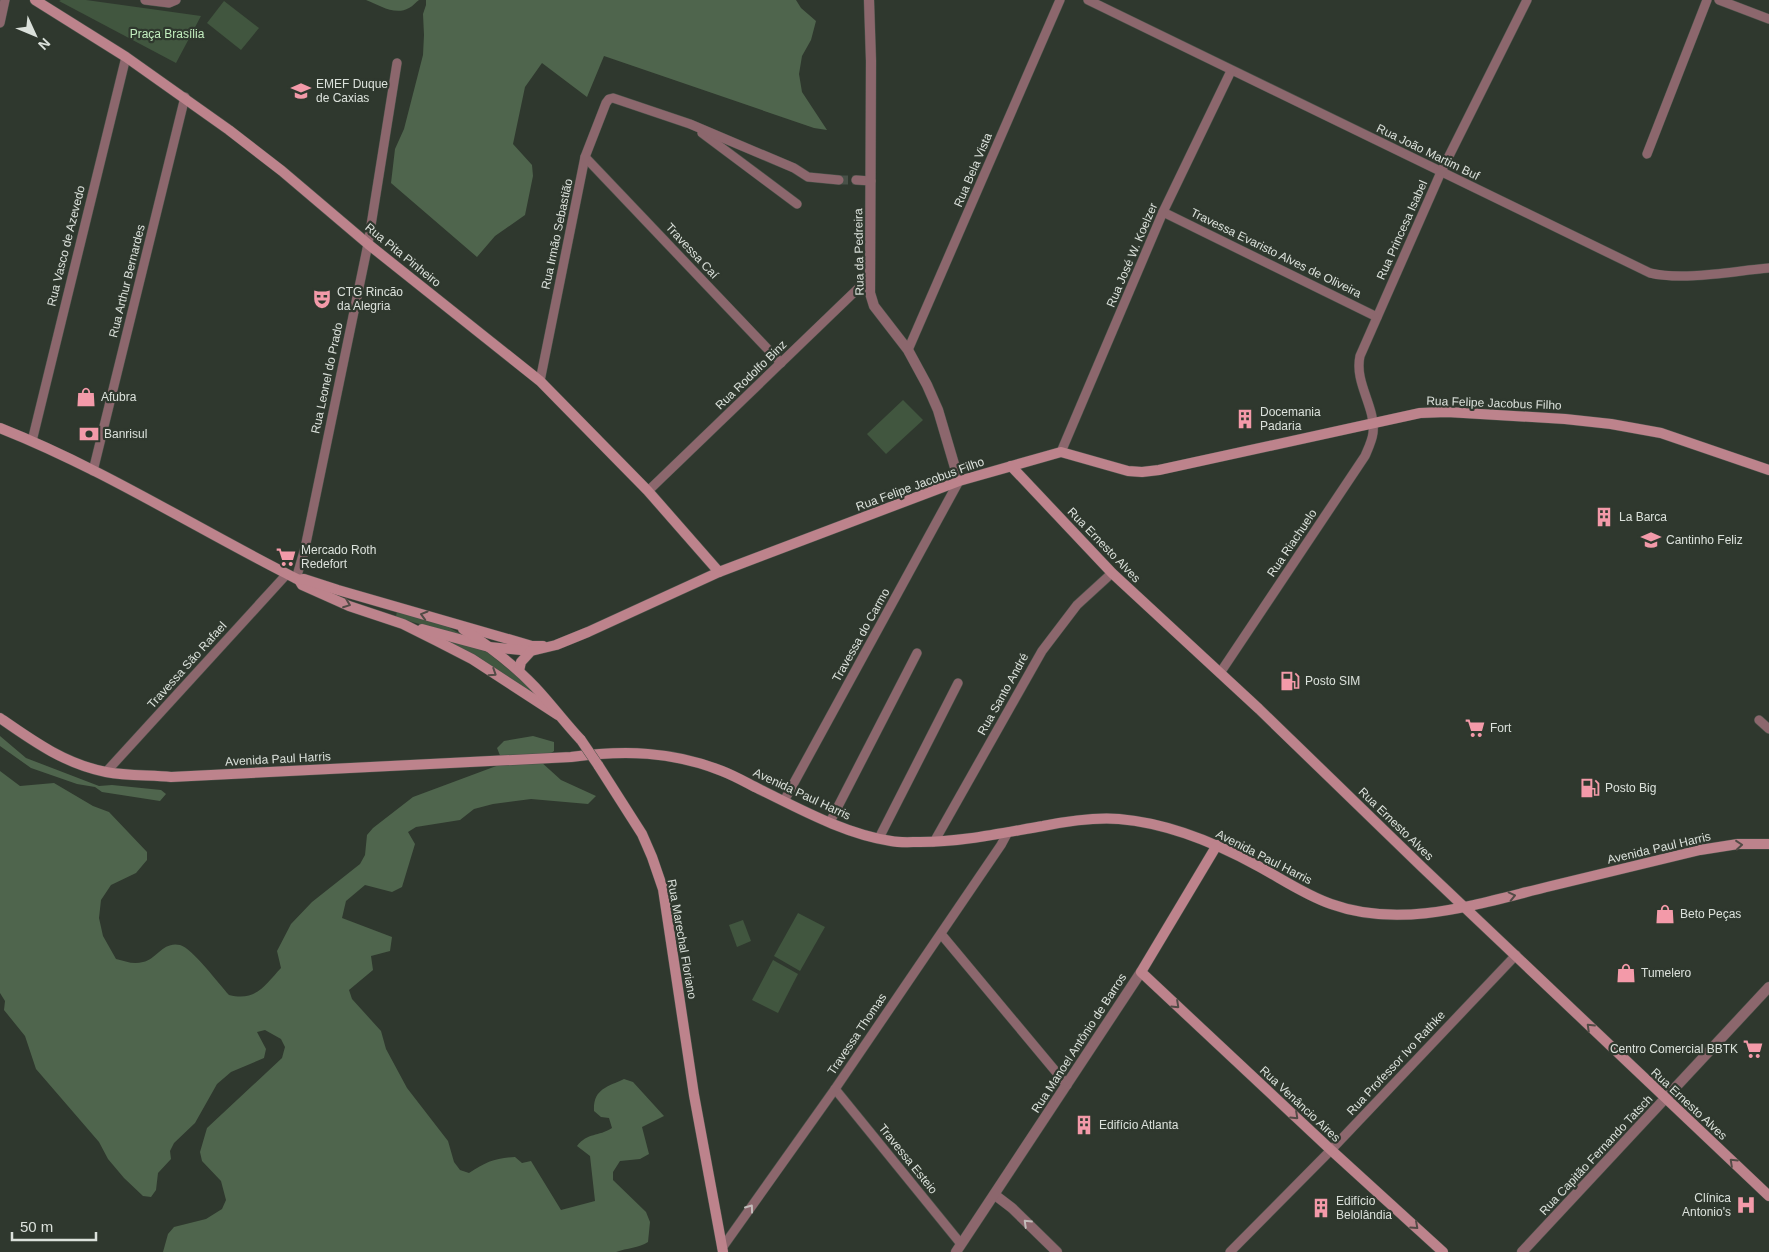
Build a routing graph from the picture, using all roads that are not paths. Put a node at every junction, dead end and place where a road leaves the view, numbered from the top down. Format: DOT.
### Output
graph roads {
  1 [pos="6,0"];
  2 [pos="35,0"];
  3 [pos="146,0"];
  4 [pos="176,0"];
  5 [pos="869,0"];
  6 [pos="1060,0"];
  7 [pos="1088,0"];
  8 [pos="1527,0"];
  9 [pos="1707,0"];
  10 [pos="1719,0"];
  11 [pos="1769,19"];
  12 [pos="0,23"];
  13 [pos="126,57"];
  14 [pos="397,63"];
  15 [pos="1231,70"];
  16 [pos="185,97"];
  17 [pos="690,124"];
  18 [pos="1647,154"];
  19 [pos="585,157"];
  20 [pos="1441,172"];
  21 [pos="839,180"];
  22 [pos="856,180"];
  23 [pos="871,181"];
  24 [pos="797,204"];
  25 [pos="1163,212"];
  26 [pos="368,244"];
  27 [pos="1769,268"];
  28 [pos="870,277"];
  29 [pos="1377,317"];
  30 [pos="908,350"];
  31 [pos="781,363"];
  32 [pos="540,381"];
  33 [pos="1373,422"];
  34 [pos="0,428"];
  35 [pos="32,441"];
  36 [pos="1061,452"];
  37 [pos="1011,466"];
  38 [pos="1769,470"];
  39 [pos="93,471"];
  40 [pos="959,481"];
  41 [pos="648,491"];
  42 [pos="719,572"];
  43 [pos="1112,573"];
  44 [pos="294,578"];
  45 [pos="380,602"];
  46 [pos="376,615"];
  47 [pos="403,624"];
  48 [pos="456,624"];
  49 [pos="489,646"];
  50 [pos="556,646"];
  51 [pos="531,652"];
  52 [pos="917,653"];
  53 [pos="518,671"];
  54 [pos="1220,673"];
  55 [pos="958,683"];
  56 [pos="558,715"];
  57 [pos="0,718"];
  58 [pos="1759,720"];
  59 [pos="1769,729"];
  60 [pos="106,772"];
  61 [pos="784,801"];
  62 [pos="830,822"];
  63 [pos="1008,832"];
  64 [pos="879,838"];
  65 [pos="934,842"];
  66 [pos="1769,844"];
  67 [pos="1218,845"];
  68 [pos="1465,907"];
  69 [pos="941,934"];
  70 [pos="1516,955"];
  71 [pos="1141,972"];
  72 [pos="1769,987"];
  73 [pos="1067,1085"];
  74 [pos="835,1089"];
  75 [pos="1666,1099"];
  76 [pos="1331,1150"];
  77 [pos="994,1194"];
  78 [pos="1769,1196"];
  79 [pos="958,1248"];
  80 [pos="722,1250"];
  81 [pos="1057,1252"];
  82 [pos="1230,1252"];
  83 [pos="1444,1252"];
  84 [pos="1522,1252"];
  1 -- 12 [label="street"];
  2 -- 13 [label="main road, Rua Pita Pinheiro"];
  3 -- 4 [label="street"];
  5 -- 23 [label="street, Rua da Pedreira"];
  6 -- 30 [label="street, Rua Bela Vista"];
  7 -- 15 [label="street, Rua João Martim Buf"];
  8 -- 20 [label="street, Rua Princesa Isabel"];
  9 -- 18 [label="street"];
  10 -- 11 [label="street"];
  13 -- 16 [label="main road, Rua Pita Pinheiro"];
  13 -- 35 [label="street, Rua Vasco de Azevedo"];
  14 -- 26 [label="street, Rua Leonel do Prado"];
  15 -- 20 [label="street, Rua João Martim Buf"];
  15 -- 25 [label="street, Rua José W. Koelzer"];
  16 -- 26 [label="main road, Rua Pita Pinheiro"];
  16 -- 39 [label="street, Rua Arthur Bernardes"];
  17 -- 19 [label="street, Rua Irmão Sebastião"];
  17 -- 21 [label="street"];
  17 -- 24 [label="street"];
  19 -- 31 [label="street, Travessa Caí"];
  19 -- 32 [label="street, Rua Irmão Sebastião"];
  20 -- 27 [label="street, Rua João Martim Buf"];
  20 -- 29 [label="street, Rua Princesa Isabel"];
  22 -- 23 [label="street"];
  23 -- 28 [label="street, Rua da Pedreira"];
  25 -- 29 [label="street, Travessa Evaristo Alves de Oliveira"];
  25 -- 36 [label="street, Rua José W. Koelzer"];
  26 -- 32 [label="main road, Rua Pita Pinheiro"];
  26 -- 44 [label="street, Rua Leonel do Prado"];
  28 -- 30 [label="street, Rua da Pedreira"];
  28 -- 31 [label="street, Rua Rodolfo Binz"];
  29 -- 33 [label="street, Rua Princesa Isabel"];
  30 -- 40 [label="street, Rua da Pedreira"];
  31 -- 41 [label="street, Rua Rodolfo Binz"];
  32 -- 41 [label="main road, Rua Pita Pinheiro"];
  33 -- 36 [label="main road, Rua Felipe Jacobus Filho"];
  33 -- 38 [label="main road, Rua Felipe Jacobus Filho"];
  33 -- 54 [label="street, Rua Riachuelo"];
  34 -- 35 [label="main road"];
  35 -- 39 [label="main road"];
  36 -- 37 [label="main road, Rua Felipe Jacobus Filho"];
  37 -- 40 [label="main road, Rua Felipe Jacobus Filho"];
  37 -- 43 [label="main road, Rua Ernesto Alves"];
  39 -- 44 [label="main road"];
  40 -- 42 [label="main road, Rua Felipe Jacobus Filho"];
  40 -- 61 [label="street, Travessa do Carmo"];
  41 -- 42 [label="main road, Rua Pita Pinheiro"];
  42 -- 50 [label="main road, Rua Felipe Jacobus Filho"];
  43 -- 54 [label="main road, Rua Ernesto Alves"];
  43 -- 65 [label="street, Rua Santo André"];
  44 -- 45 [label="main road"];
  44 -- 46 [label="main road, one-way"];
  44 -- 60 [label="street, Travessa São Rafael"];
  45 -- 46 [label="main road"];
  48 -- 45 [label="main road, one-way"];
  46 -- 47 [label="main road"];
  47 -- 49 [label="main road"];
  47 -- 56 [label="main road, one-way"];
  48 -- 49 [label="main road, Rua Marechal Floriano"];
  48 -- 50 [label="main road"];
  49 -- 51 [label="main road"];
  49 -- 53 [label="main road, Rua Marechal Floriano"];
  50 -- 51 [label="main road, Rua Felipe Jacobus Filho"];
  51 -- 53 [label="main road"];
  52 -- 62 [label="street"];
  53 -- 56 [label="main road, Rua Marechal Floriano"];
  54 -- 68 [label="main road, Rua Ernesto Alves"];
  55 -- 64 [label="street"];
  56 -- 80 [label="main road, Rua Marechal Floriano, bridge"];
  57 -- 60 [label="main road, Avenida Paul Harris"];
  58 -- 59 [label="street"];
  60 -- 61 [label="main road, Avenida Paul Harris"];
  61 -- 62 [label="main road, Avenida Paul Harris"];
  62 -- 64 [label="main road, Avenida Paul Harris"];
  63 -- 65 [label="main road, Avenida Paul Harris"];
  63 -- 67 [label="main road, Avenida Paul Harris"];
  63 -- 69 [label="street, Travessa Thomas"];
  64 -- 65 [label="main road, Avenida Paul Harris"];
  68 -- 66 [label="main road, Avenida Paul Harris, one-way"];
  67 -- 68 [label="main road, Avenida Paul Harris"];
  67 -- 71 [label="main road, Rua Manoel Antônio de Barros"];
  68 -- 70 [label="main road, Rua Ernesto Alves"];
  69 -- 73 [label="street"];
  69 -- 74 [label="street, Travessa Thomas"];
  75 -- 70 [label="main road, Rua Ernesto Alves, one-way"];
  70 -- 76 [label="street, Rua Professor Ivo Rathke"];
  71 -- 73 [label="street, Rua Manoel Antônio de Barros"];
  71 -- 76 [label="main road, Rua Venâncio Aires, one-way"];
  72 -- 75 [label="street, Rua Capitão Fernando Tatsch"];
  73 -- 77 [label="street, Rua Manoel Antônio de Barros"];
  74 -- 79 [label="street, Travessa Esteio"];
  80 -- 74 [label="street, Travessa Thomas, one-way"];
  78 -- 75 [label="main road, Rua Ernesto Alves, one-way"];
  75 -- 84 [label="street, Rua Capitão Fernando Tatsch"];
  76 -- 82 [label="street, Rua Professor Ivo Rathke"];
  76 -- 83 [label="main road, Rua Venâncio Aires, one-way"];
  77 -- 79 [label="street, Rua Manoel Antônio de Barros"];
  81 -- 77 [label="street, one-way"];
}
